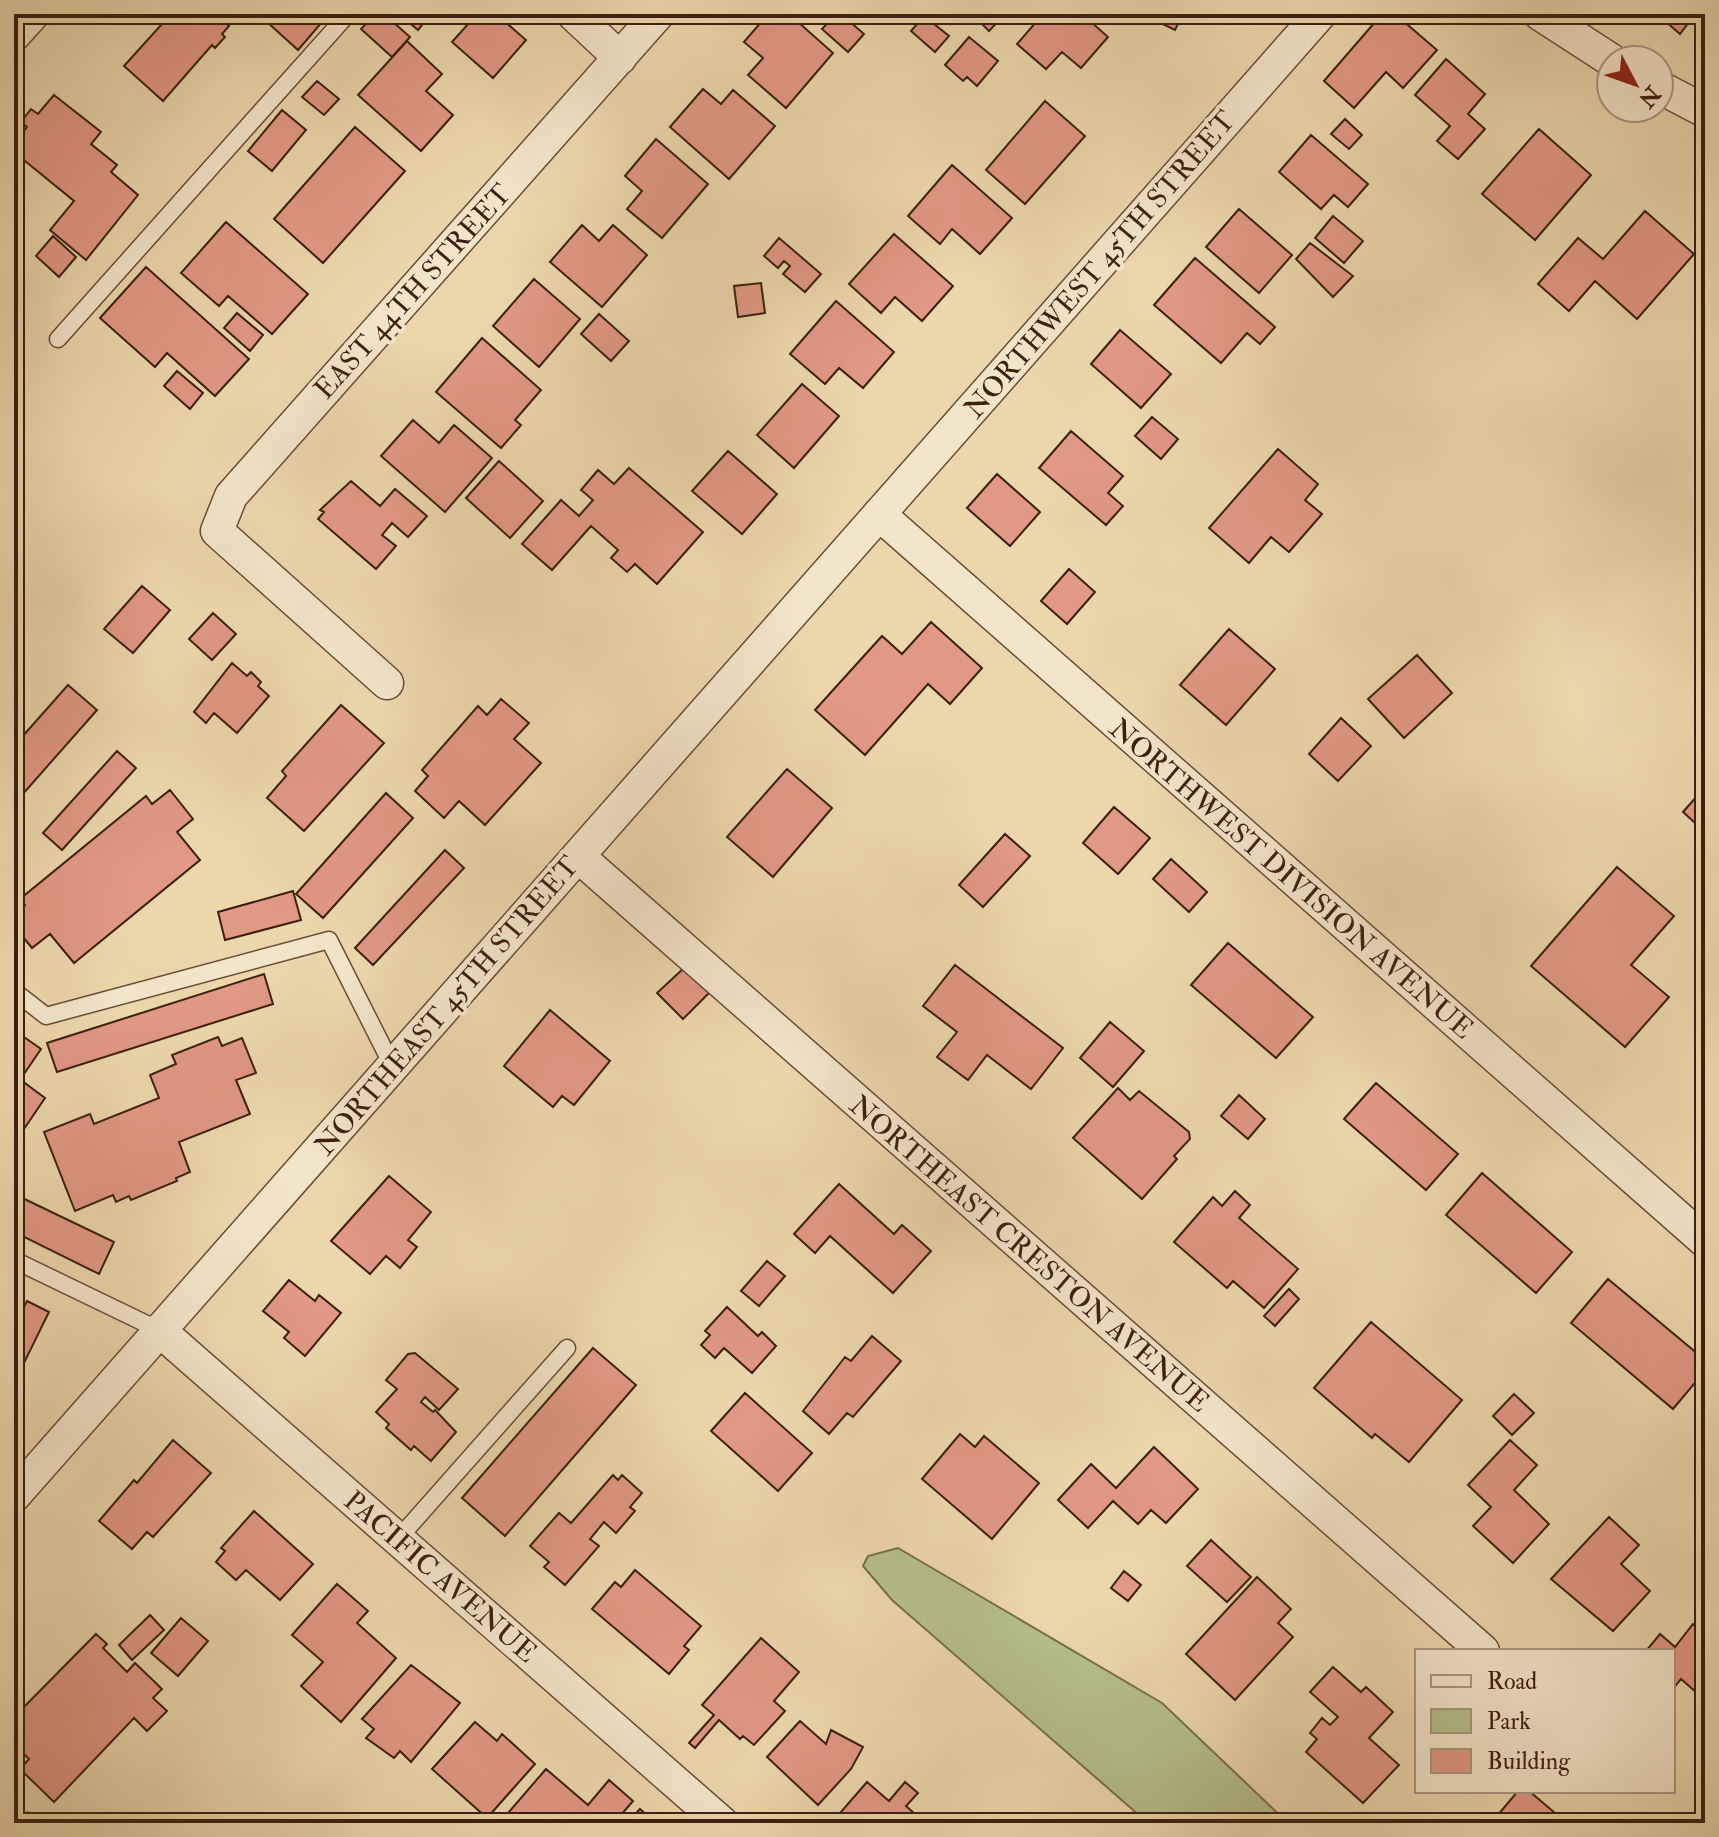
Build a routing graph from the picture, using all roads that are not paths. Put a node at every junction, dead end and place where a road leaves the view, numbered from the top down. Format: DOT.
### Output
graph roads {
  1 [pos="33,14"];
  2 [pos="348,14"];
  3 [pos="573,14"];
  4 [pos="658,14"];
  5 [pos="1320,14"];
  6 [pos="1540,14"];
  7 [pos="14,35"];
  8 [pos="1595,50"];
  9 [pos="620,58"];
  10 [pos="1675,95"];
  11 [pos="1705,111"];
  12 [pos="58,339"];
  13 [pos="879,514"];
  14 [pos="387,683"];
  15 [pos="578,856"];
  16 [pos="14,991"];
  17 [pos="392,1065"];
  18 [pos="1705,1241"];
  19 [pos="14,1260"];
  20 [pos="159,1330"];
  21 [pos="567,1348"];
  22 [pos="14,1496"];
  23 [pos="398,1539"];
  24 [pos="1481,1649"];
  25 [pos="722,1823"];
  1 -- 7 [label="street"];
  2 -- 12 [label="lane"];
  3 -- 9 [label="street"];
  4 -- 9 [label="street, EAST 44TH STREET"];
  5 -- 13 [label="street, NORTHWEST 45TH STREET"];
  6 -- 8 [label="street"];
  9 -- 14 [label="street, EAST 44TH STREET"];
  10 -- 11 [label="street"];
  13 -- 15 [label="street, NORTHEAST 45TH STREET"];
  13 -- 18 [label="street, NORTHWEST DIVISION AVENUE"];
  15 -- 17 [label="street, NORTHEAST 45TH STREET"];
  15 -- 24 [label="street, NORTHEAST CRESTON AVENUE"];
  16 -- 17 [label="lane"];
  17 -- 20 [label="street, NORTHEAST 45TH STREET"];
  19 -- 20 [label="lane"];
  20 -- 22 [label="street, NORTHEAST 45TH STREET"];
  20 -- 23 [label="street, PACIFIC AVENUE"];
  21 -- 23 [label="lane"];
  23 -- 25 [label="street, PACIFIC AVENUE"];
}
